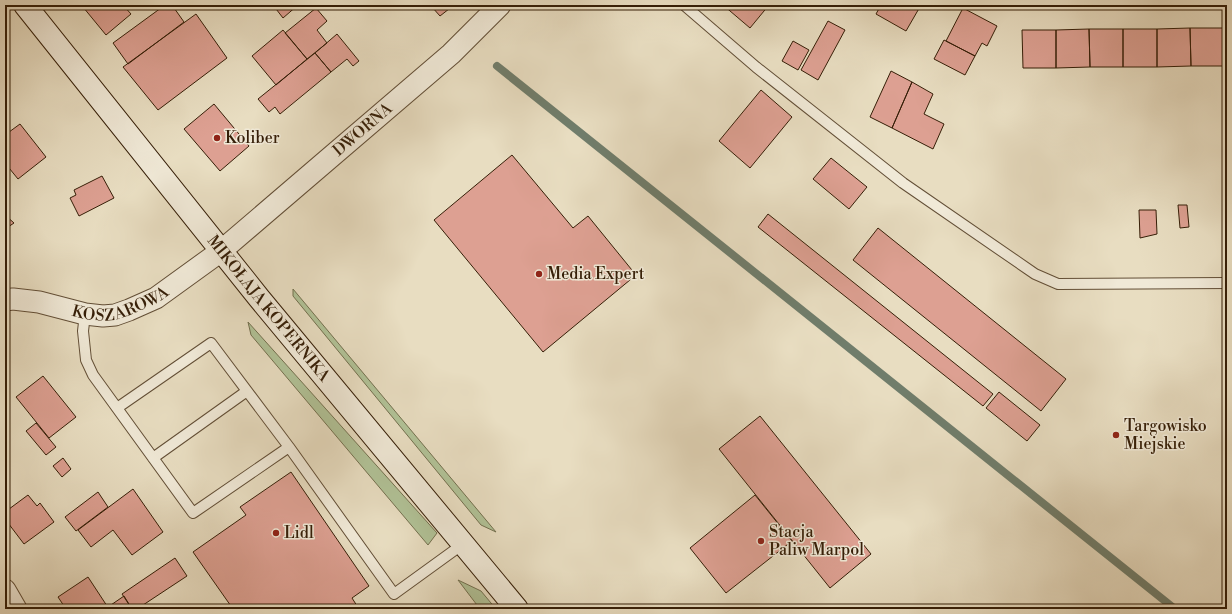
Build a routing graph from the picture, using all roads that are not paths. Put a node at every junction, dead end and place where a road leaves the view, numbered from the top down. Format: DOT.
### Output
graph roads {
  1 [pos="25,5"];
  2 [pos="500,5"];
  3 [pos="684,5"];
  4 [pos="221,250"];
  5 [pos="1227,283"];
  6 [pos="5,300"];
  7 [pos="85,314"];
  8 [pos="247,391"];
  9 [pos="117,408"];
  10 [pos="289,447"];
  11 [pos="153,458"];
  12 [pos="463,544"];
  13 [pos="5,590"];
  14 [pos="16,609"];
  15 [pos="516,609"];
  1 -- 4 [label="main road, MIKOŁAJA KOPERNIKA"];
  2 -- 4 [label="street, DWORNA"];
  3 -- 5 [label="lane"];
  4 -- 7 [label="street, KOSZAROWA"];
  4 -- 12 [label="main road, MIKOŁAJA KOPERNIKA"];
  6 -- 7 [label="street, KOSZAROWA"];
  7 -- 9 [label="lane"];
  8 -- 9 [label="lane"];
  8 -- 10 [label="lane"];
  8 -- 11 [label="lane"];
  9 -- 11 [label="lane"];
  10 -- 11 [label="lane"];
  10 -- 12 [label="lane"];
  12 -- 15 [label="main road, MIKOŁAJA KOPERNIKA"];
  13 -- 14 [label="street"];
}
